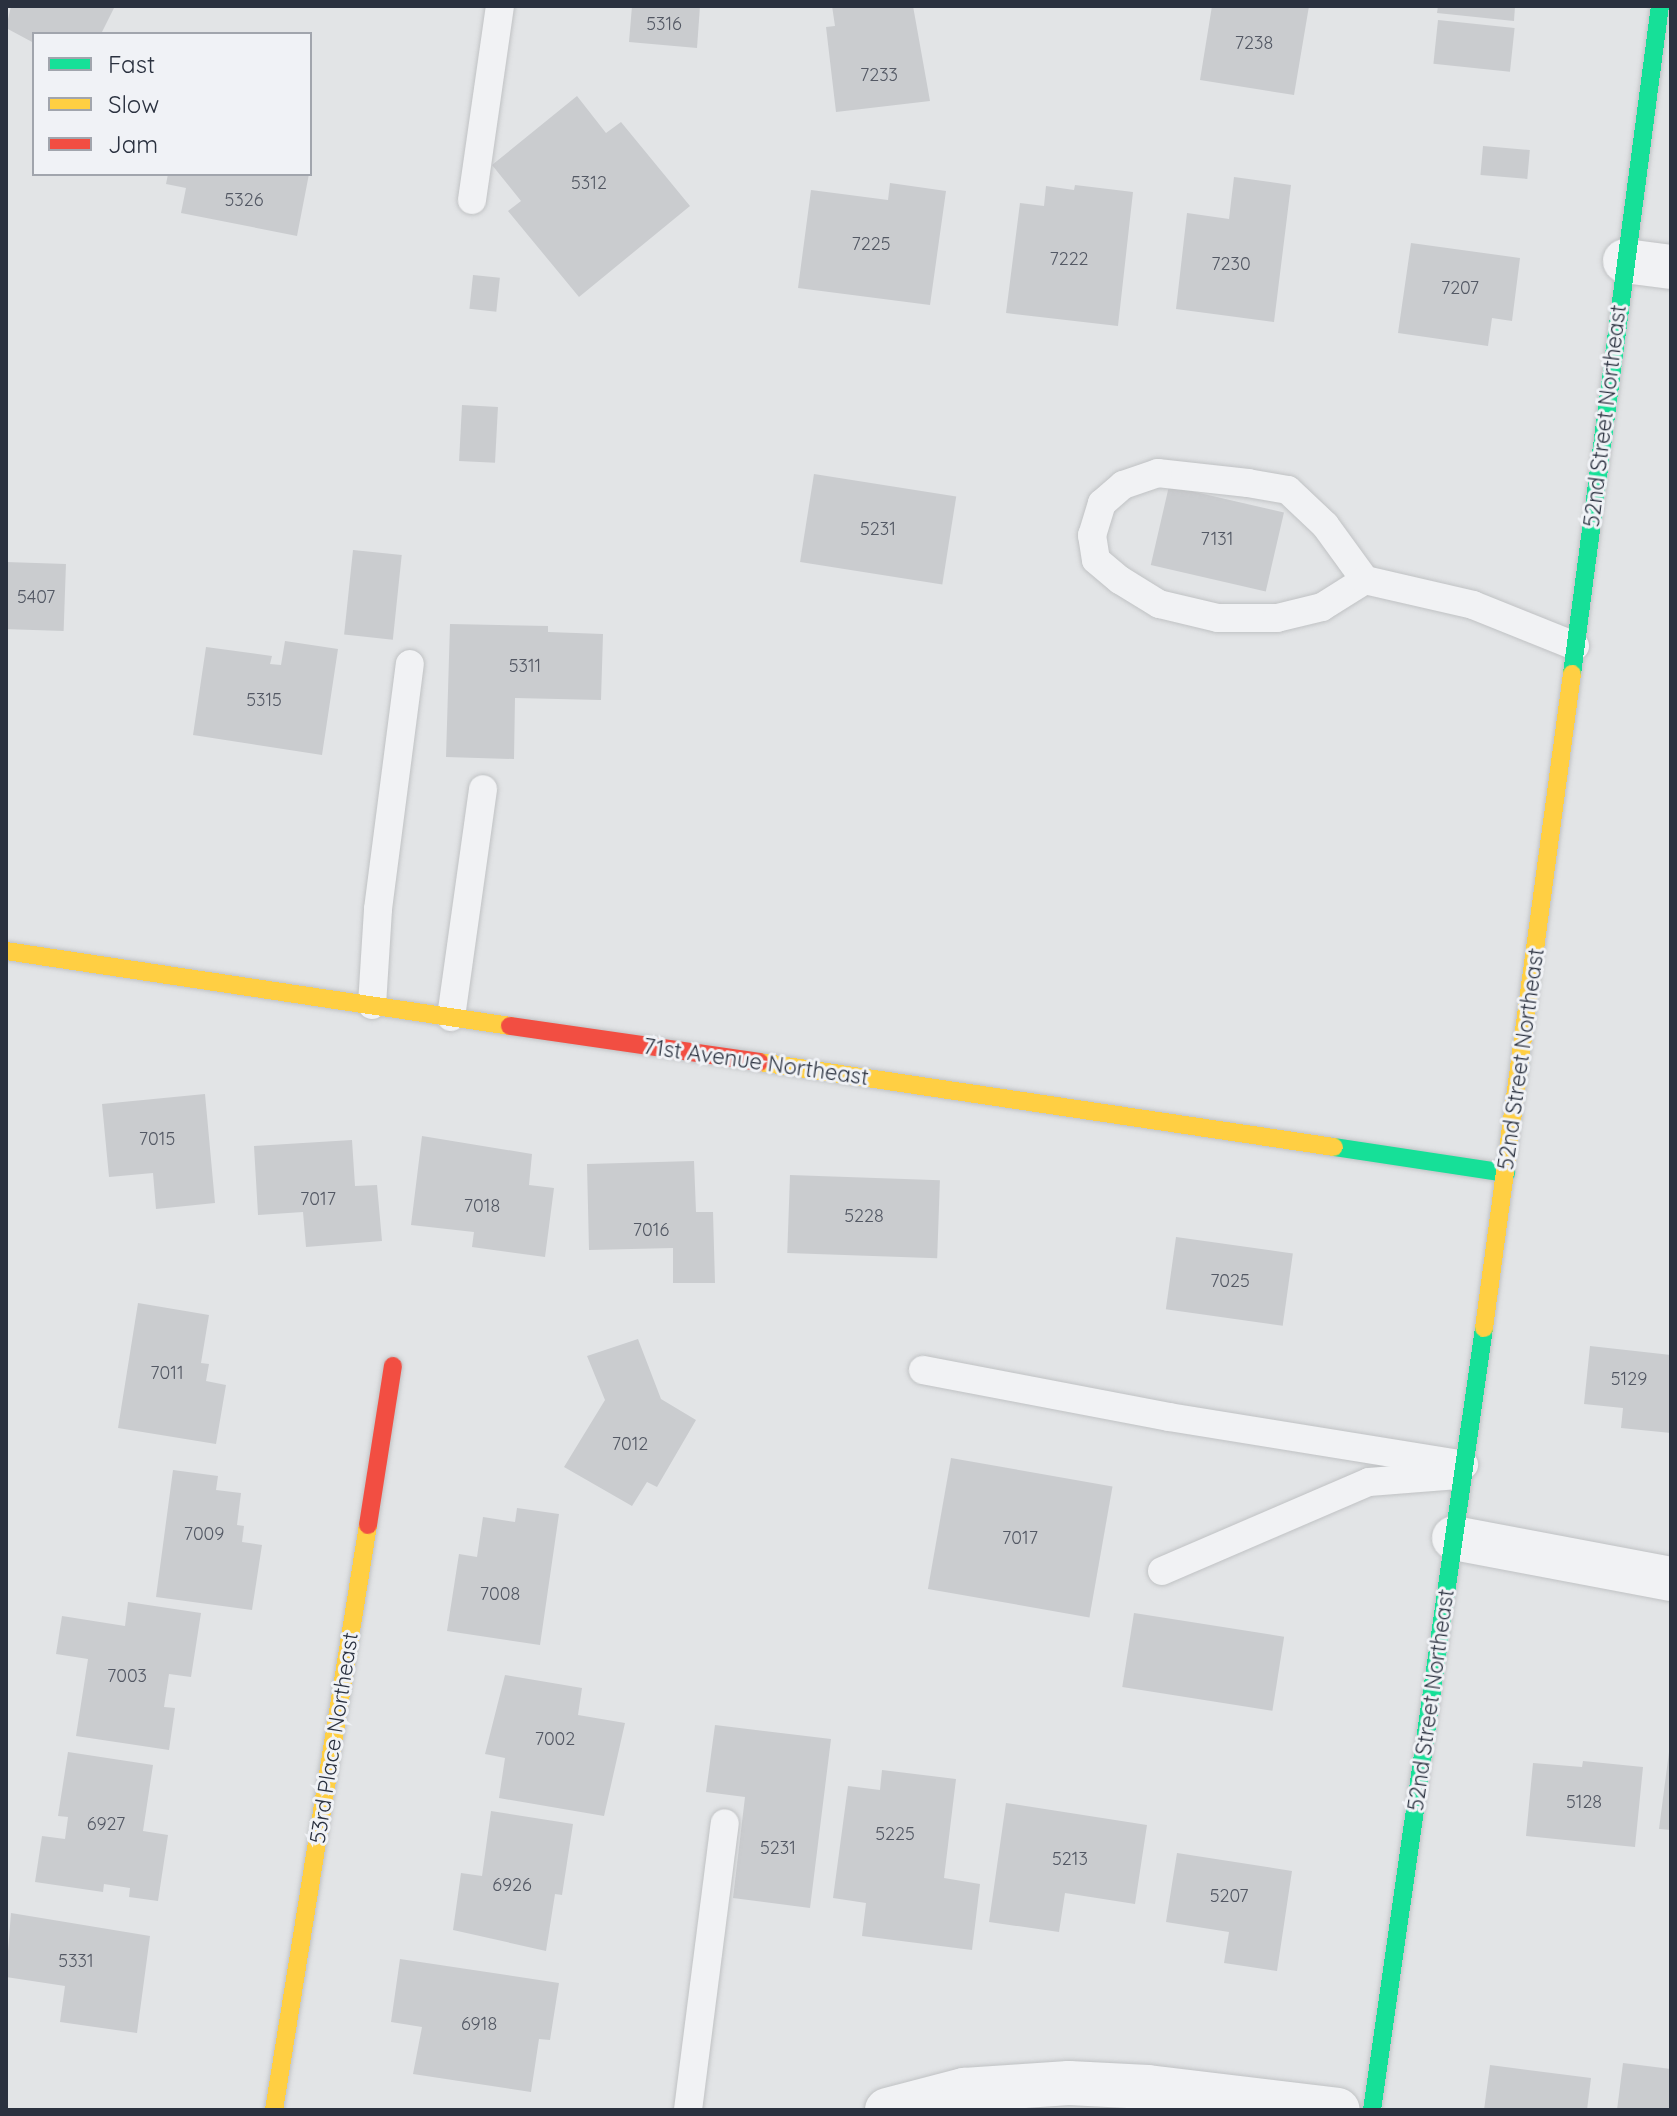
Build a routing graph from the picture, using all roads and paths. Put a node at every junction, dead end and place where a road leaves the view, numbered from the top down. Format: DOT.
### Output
graph roads {
  1 [pos="500,6"];
  2 [pos="1660,6"];
  3 [pos="472,200"];
  4 [pos="1625,261"];
  5 [pos="1671,267"];
  6 [pos="1365,580"];
  7 [pos="1575,646"];
  8 [pos="410,664"];
  9 [pos="483,789"];
  10 [pos="6,951"];
  11 [pos="372,1005"];
  12 [pos="451,1017"];
  13 [pos="1506,1173"];
  14 [pos="393,1366"];
  15 [pos="923,1370"];
  16 [pos="1463,1470"];
  17 [pos="1454,1538"];
  18 [pos="1162,1571"];
  19 [pos="1671,1579"];
  20 [pos="725,1823"];
  21 [pos="274,2110"];
  22 [pos="688,2110"];
  23 [pos="887,2110"];
  24 [pos="1338,2110"];
  25 [pos="1372,2110"];
  1 -- 3 [label="lane"];
  2 -- 4 [label="street, 52nd Street Northeast"];
  4 -- 5 [label="street"];
  4 -- 7 [label="street, 52nd Street Northeast"];
  6 -- 6 [label="lane"];
  6 -- 7 [label="lane"];
  7 -- 13 [label="street, 52nd Street Northeast"];
  8 -- 11 [label="lane"];
  9 -- 12 [label="lane"];
  10 -- 11 [label="street, 71st Avenue Northeast"];
  11 -- 12 [label="street, 71st Avenue Northeast"];
  12 -- 13 [label="street, 71st Avenue Northeast"];
  13 -- 16 [label="street, 52nd Street Northeast"];
  14 -- 21 [label="street, 53rd Place Northeast"];
  15 -- 16 [label="lane"];
  16 -- 17 [label="street, 52nd Street Northeast"];
  16 -- 18 [label="lane"];
  17 -- 19 [label="street"];
  17 -- 25 [label="street, 52nd Street Northeast"];
  20 -- 22 [label="lane"];
  23 -- 24 [label="street"];
}
